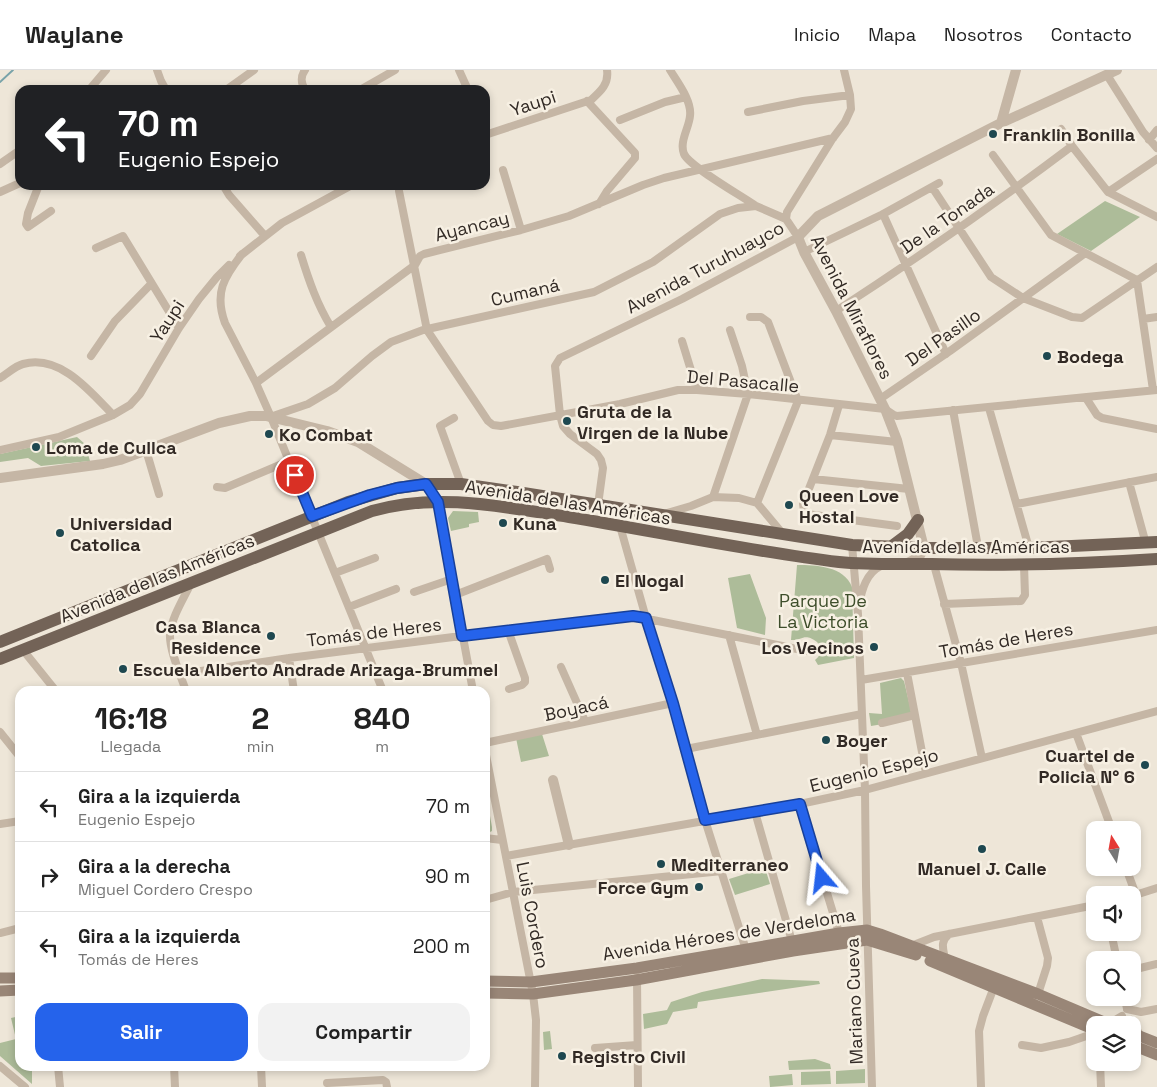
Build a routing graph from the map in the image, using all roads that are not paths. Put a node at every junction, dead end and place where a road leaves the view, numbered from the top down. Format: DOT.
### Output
graph roads {
  1 [pos="106,70"];
  2 [pos="157,70"];
  3 [pos="254,70"];
  4 [pos="305,70"];
  5 [pos="395,70"];
  6 [pos="459,70"];
  7 [pos="607,70"];
  8 [pos="670,70"];
  9 [pos="844,70"];
  10 [pos="1016,70"];
  11 [pos="1117,70"];
  12 [pos="1107,75"];
  13 [pos="93,85"];
  14 [pos="163,85"];
  15 [pos="233,85"];
  16 [pos="302,85"];
  17 [pos="369,85"];
  18 [pos="466,85"];
  19 [pos="850,94"];
  20 [pos="686,97"];
  21 [pos="589,100"];
  22 [pos="748,112"];
  23 [pos="620,120"];
  24 [pos="1001,123"];
  25 [pos="1061,129"];
  26 [pos="1157,130"];
  27 [pos="490,133"];
  28 [pos="833,138"];
  29 [pos="1149,140"];
  30 [pos="1072,146"];
  31 [pos="1157,148"];
  32 [pos="15,154"];
  33 [pos="993,155"];
  34 [pos="1157,159"];
  35 [pos="0,164"];
  36 [pos="699,168"];
  37 [pos="503,170"];
  38 [pos="15,185"];
  39 [pos="1016,188"];
  40 [pos="37,190"];
  41 [pos="227,190"];
  42 [pos="343,190"];
  43 [pos="399,191"];
  44 [pos="0,192"];
  45 [pos="1108,192"];
  46 [pos="599,204"];
  47 [pos="756,206"];
  48 [pos="51,211"];
  49 [pos="883,214"];
  50 [pos="1157,217"];
  51 [pos="786,219"];
  52 [pos="959,228"];
  53 [pos="521,230"];
  54 [pos="265,236"];
  55 [pos="798,237"];
  56 [pos="96,248"];
  57 [pos="804,252"];
  58 [pos="242,254"];
  59 [pos="1084,254"];
  60 [pos="301,255"];
  61 [pos="415,265"];
  62 [pos="906,265"];
  63 [pos="1157,267"];
  64 [pos="1137,280"];
  65 [pos="151,284"];
  66 [pos="1023,298"];
  67 [pos="836,311"];
  68 [pos="750,317"];
  69 [pos="1157,317"];
  70 [pos="1143,319"];
  71 [pos="331,327"];
  72 [pos="179,328"];
  73 [pos="427,330"];
  74 [pos="730,330"];
  75 [pos="682,341"];
  76 [pos="946,354"];
  77 [pos="91,356"];
  78 [pos="0,378"];
  79 [pos="256,383"];
  80 [pos="697,390"];
  81 [pos="1155,390"];
  82 [pos="748,394"];
  83 [pos="1086,398"];
  84 [pos="880,399"];
  85 [pos="798,401"];
  86 [pos="839,405"];
  87 [pos="989,408"];
  88 [pos="885,409"];
  89 [pos="953,410"];
  90 [pos="113,415"];
  91 [pos="560,415"];
  92 [pos="271,417"];
  93 [pos="454,418"];
  94 [pos="1157,430"];
  95 [pos="830,435"];
  96 [pos="897,442"];
  97 [pos="0,450"];
  98 [pos="146,450"];
  99 [pos="289,461"];
  100 [pos="1157,477"];
  101 [pos="0,478"];
  102 [pos="813,479"];
  103 [pos="1129,482"];
  104 [pos="426,484"];
  105 [pos="461,484"];
  106 [pos="217,487"];
  107 [pos="909,489"];
  108 [pos="159,494"];
  109 [pos="713,497"];
  110 [pos="438,502"];
  111 [pos="757,503"];
  112 [pos="1017,504"];
  113 [pos="598,505"];
  114 [pos="658,515"];
  115 [pos="312,516"];
  116 [pos="918,520"];
  117 [pos="620,526"];
  118 [pos="896,526"];
  119 [pos="319,533"];
  120 [pos="785,535"];
  121 [pos="1152,543"];
  122 [pos="852,545"];
  123 [pos="892,546"];
  124 [pos="978,547"];
  125 [pos="924,548"];
  126 [pos="1030,548"];
  127 [pos="375,558"];
  128 [pos="1157,559"];
  129 [pos="853,563"];
  130 [pos="885,564"];
  131 [pos="905,564"];
  132 [pos="934,564"];
  133 [pos="1024,565"];
  134 [pos="550,569"];
  135 [pos="335,573"];
  136 [pos="452,579"];
  137 [pos="192,581"];
  138 [pos="396,589"];
  139 [pos="414,592"];
  140 [pos="455,595"];
  141 [pos="944,604"];
  142 [pos="349,607"];
  143 [pos="858,614"];
  144 [pos="646,618"];
  145 [pos="508,630"];
  146 [pos="1157,630"];
  147 [pos="729,635"];
  148 [pos="462,636"];
  149 [pos="0,642"];
  150 [pos="366,649"];
  151 [pos="23,650"];
  152 [pos="807,651"];
  153 [pos="289,658"];
  154 [pos="0,659"];
  155 [pos="961,663"];
  156 [pos="561,668"];
  157 [pos="907,673"];
  158 [pos="181,674"];
  159 [pos="861,680"];
  160 [pos="52,686"];
  161 [pos="185,686"];
  162 [pos="293,686"];
  163 [pos="381,686"];
  164 [pos="472,686"];
  165 [pos="509,689"];
  166 [pos="673,703"];
  167 [pos="1157,711"];
  168 [pos="862,714"];
  169 [pos="915,715"];
  170 [pos="585,721"];
  171 [pos="882,723"];
  172 [pos="1076,733"];
  173 [pos="757,735"];
  174 [pos="1,736"];
  175 [pos="490,742"];
  176 [pos="686,749"];
  177 [pos="15,751"];
  178 [pos="982,758"];
  179 [pos="926,773"];
  180 [pos="490,776"];
  181 [pos="553,780"];
  182 [pos="865,790"];
  183 [pos="800,804"];
  184 [pos="755,812"];
  185 [pos="705,820"];
  186 [pos="1109,821"];
  187 [pos="15,822"];
  188 [pos="0,824"];
  189 [pos="490,839"];
  190 [pos="502,840"];
  191 [pos="569,845"];
  192 [pos="506,856"];
  193 [pos="722,871"];
  194 [pos="1157,888"];
  195 [pos="513,892"];
  196 [pos="1141,893"];
  197 [pos="490,899"];
  198 [pos="1086,907"];
  199 [pos="1037,917"];
  200 [pos="15,929"];
  201 [pos="0,933"];
  202 [pos="949,934"];
  203 [pos="867,935"];
  204 [pos="840,938"];
  205 [pos="793,945"];
  206 [pos="911,949"];
  207 [pos="747,954"];
  208 [pos="945,959"];
  209 [pos="1157,964"];
  210 [pos="637,968"];
  211 [pos="1141,968"];
  212 [pos="0,978"];
  213 [pos="15,978"];
  214 [pos="636,980"];
  215 [pos="490,981"];
  216 [pos="531,982"];
  217 [pos="994,987"];
  218 [pos="15,990"];
  219 [pos="0,991"];
  220 [pos="490,993"];
  221 [pos="533,994"];
  222 [pos="1038,994"];
  223 [pos="1128,1006"];
  224 [pos="1157,1009"];
  225 [pos="1130,1013"];
  226 [pos="1088,1016"];
  227 [pos="1122,1016"];
  228 [pos="1131,1016"];
  229 [pos="1086,1027"];
  230 [pos="1086,1035"];
  231 [pos="1141,1040"];
  232 [pos="1141,1043"];
  233 [pos="1157,1044"];
  234 [pos="637,1045"];
  235 [pos="1022,1045"];
  236 [pos="595,1048"];
  237 [pos="1157,1055"];
  238 [pos="0,1066"];
  239 [pos="58,1071"];
  240 [pos="174,1071"];
  241 [pos="261,1071"];
  242 [pos="1100,1071"];
  243 [pos="326,1083"];
  244 [pos="25,1087"];
  245 [pos="60,1087"];
  246 [pos="175,1087"];
  247 [pos="262,1087"];
  248 [pos="387,1087"];
  249 [pos="535,1087"];
  250 [pos="638,1087"];
  251 [pos="872,1087"];
  252 [pos="981,1087"];
  253 [pos="1101,1087"];
  1 -- 13 [label="street"];
  2 -- 14 [label="street"];
  3 -- 15 [label="street"];
  4 -- 16 [label="street"];
  5 -- 17 [label="street"];
  6 -- 18 [label="street"];
  7 -- 21 [label="street"];
  8 -- 20 [label="street"];
  9 -- 19 [label="street"];
  10 -- 24 [label="street"];
  11 -- 12 [label="street, Avenida Turuhuayco"];
  12 -- 24 [label="street, Avenida Turuhuayco"];
  12 -- 29 [label="street"];
  19 -- 22 [label="street"];
  19 -- 28 [label="street"];
  20 -- 23 [label="street"];
  20 -- 36 [label="street"];
  21 -- 27 [label="street, Yaupi"];
  21 -- 46 [label="street"];
  24 -- 55 [label="street, Avenida Turuhuayco"];
  25 -- 30 [label="street"];
  26 -- 29 [label="street"];
  28 -- 36 [label="street, Ayancay"];
  28 -- 51 [label="street"];
  29 -- 31 [label="street"];
  30 -- 39 [label="street, De la Tonada"];
  30 -- 45 [label="street"];
  32 -- 35 [label="street"];
  33 -- 39 [label="street"];
  34 -- 45 [label="street"];
  36 -- 46 [label="street, Ayancay"];
  36 -- 47 [label="street"];
  37 -- 53 [label="street"];
  38 -- 44 [label="street"];
  39 -- 52 [label="street, De la Tonada"];
  39 -- 59 [label="street"];
  40 -- 48 [label="street"];
  41 -- 54 [label="street"];
  42 -- 54 [label="street, Yaupi"];
  43 -- 61 [label="street, Del Pasacalle"];
  45 -- 50 [label="street"];
  46 -- 53 [label="street, Ayancay"];
  47 -- 51 [label="street"];
  47 -- 73 [label="street, Cumaná"];
  49 -- 52 [label="street"];
  49 -- 57 [label="street"];
  49 -- 62 [label="street"];
  51 -- 55 [label="street, Avenida Miraflores"];
  52 -- 62 [label="street, De la Tonada"];
  52 -- 66 [label="street"];
  53 -- 61 [label="street, Ayancay"];
  54 -- 58 [label="street, Yaupi"];
  55 -- 57 [label="street, Avenida Miraflores"];
  55 -- 91 [label="street, Avenida Turuhuayco"];
  56 -- 65 [label="street"];
  57 -- 67 [label="street, Avenida Miraflores"];
  58 -- 72 [label="street, Yaupi"];
  58 -- 79 [label="street"];
  59 -- 64 [label="street"];
  59 -- 66 [label="street, Del Pasillo"];
  60 -- 71 [label="street"];
  61 -- 71 [label="street, Ayancay"];
  61 -- 73 [label="street, Del Pasacalle"];
  62 -- 67 [label="street, De la Tonada"];
  62 -- 76 [label="street"];
  63 -- 64 [label="street"];
  64 -- 66 [label="street"];
  64 -- 70 [label="street"];
  65 -- 72 [label="street"];
  65 -- 77 [label="street"];
  66 -- 76 [label="street, Del Pasillo"];
  67 -- 84 [label="street, Avenida Miraflores"];
  68 -- 85 [label="street"];
  69 -- 70 [label="street"];
  70 -- 81 [label="street"];
  71 -- 79 [label="street, Ayancay"];
  72 -- 90 [label="street, Yaupi"];
  73 -- 91 [label="street, Del Pasacalle"];
  73 -- 92 [label="street, Cumaná"];
  74 -- 82 [label="street"];
  75 -- 80 [label="street"];
  76 -- 84 [label="street, Del Pasillo"];
  78 -- 90 [label="street"];
  79 -- 92 [label="street"];
  80 -- 82 [label="street, Del Pasacalle"];
  80 -- 91 [label="street, Del Pasacalle"];
  81 -- 83 [label="street, Del Pasacalle"];
  82 -- 85 [label="street, Del Pasacalle"];
  82 -- 109 [label="street"];
  83 -- 87 [label="street, Del Pasacalle"];
  83 -- 94 [label="street"];
  84 -- 88 [label="street, Avenida Miraflores"];
  85 -- 86 [label="street, Del Pasacalle"];
  85 -- 111 [label="street"];
  86 -- 88 [label="street, Del Pasacalle"];
  86 -- 95 [label="street"];
  87 -- 89 [label="street, Del Pasacalle"];
  87 -- 112 [label="street"];
  88 -- 89 [label="street, Del Pasacalle"];
  88 -- 96 [label="street, Avenida Miraflores"];
  89 -- 124 [label="street"];
  90 -- 97 [label="street, Yaupi"];
  91 -- 113 [label="street, Avenida Turuhuayco"];
  92 -- 98 [label="street"];
  92 -- 99 [label="street"];
  92 -- 104 [label="street"];
  93 -- 105 [label="street"];
  95 -- 96 [label="street"];
  95 -- 102 [label="street"];
  96 -- 107 [label="street, Avenida Miraflores"];
  98 -- 101 [label="street"];
  98 -- 108 [label="street"];
  99 -- 106 [label="street"];
  99 -- 115 [label="street"];
  100 -- 103 [label="street"];
  102 -- 107 [label="street"];
  102 -- 118 [label="street"];
  103 -- 112 [label="street"];
  103 -- 121 [label="street"];
  104 -- 105 [label="main road, Avenida de las Américas"];
  104 -- 110 [label="street"];
  104 -- 115 [label="main road, Avenida de las Américas"];
  105 -- 113 [label="main road, Avenida de las Américas"];
  107 -- 116 [label="street, Avenida Miraflores"];
  109 -- 111 [label="street"];
  109 -- 114 [label="street"];
  110 -- 117 [label="main road, Avenida de las Américas"];
  110 -- 119 [label="main road, Avenida de las Américas"];
  110 -- 136 [label="street"];
  111 -- 120 [label="street"];
  112 -- 126 [label="street"];
  113 -- 114 [label="main road, Avenida de las Américas"];
  114 -- 120 [label="main road, Avenida de las Américas"];
  115 -- 119 [label="street"];
  115 -- 149 [label="main road, Avenida de las Américas"];
  116 -- 123 [label="main road"];
  116 -- 125 [label="street, Avenida Miraflores"];
  117 -- 129 [label="main road, Avenida de las Américas"];
  117 -- 144 [label="street"];
  119 -- 135 [label="street"];
  119 -- 137 [label="main road, Avenida de las Américas"];
  120 -- 122 [label="main road, Avenida de las Américas"];
  121 -- 126 [label="main road, Avenida de las Américas"];
  122 -- 123 [label="main road, Avenida de las Américas"];
  122 -- 129 [label="street, Mariano Cueva"];
  123 -- 125 [label="main road, Avenida de las Américas"];
  124 -- 125 [label="main road, Avenida de las Américas"];
  124 -- 126 [label="main road, Avenida de las Américas"];
  125 -- 131 [label="street"];
  127 -- 135 [label="street"];
  128 -- 133 [label="main road, Avenida de las Américas"];
  129 -- 130 [label="main road, Avenida de las Américas"];
  129 -- 143 [label="street, Mariano Cueva"];
  130 -- 131 [label="main road, Avenida de las Américas"];
  130 -- 143 [label="street, Mariano Cueva"];
  131 -- 132 [label="main road, Avenida de las Américas"];
  132 -- 133 [label="main road, Avenida de las Américas"];
  132 -- 141 [label="street"];
  133 -- 141 [label="street"];
  134 -- 140 [label="street"];
  135 -- 142 [label="street"];
  136 -- 139 [label="street"];
  136 -- 140 [label="street"];
  137 -- 151 [label="main road, Avenida de las Américas"];
  137 -- 158 [label="street"];
  138 -- 142 [label="street"];
  140 -- 148 [label="street"];
  141 -- 155 [label="street"];
  142 -- 150 [label="street"];
  143 -- 159 [label="street, Mariano Cueva"];
  144 -- 145 [label="street, Tomás de Heres"];
  144 -- 147 [label="street, Tomás de Heres"];
  144 -- 166 [label="street"];
  145 -- 148 [label="street, Tomás de Heres"];
  145 -- 165 [label="street"];
  146 -- 155 [label="street, Tomás de Heres"];
  147 -- 152 [label="street, Tomás de Heres"];
  147 -- 173 [label="street"];
  148 -- 150 [label="street, Tomás de Heres"];
  148 -- 164 [label="street"];
  150 -- 153 [label="street, Tomás de Heres"];
  150 -- 163 [label="street"];
  151 -- 154 [label="main road, Avenida de las Américas"];
  151 -- 160 [label="street"];
  153 -- 158 [label="street, Tomás de Heres"];
  153 -- 162 [label="street"];
  155 -- 157 [label="street, Tomás de Heres"];
  155 -- 178 [label="street"];
  156 -- 170 [label="street"];
  157 -- 159 [label="street, Tomás de Heres"];
  157 -- 169 [label="street"];
  158 -- 161 [label="street"];
  159 -- 168 [label="street, Mariano Cueva"];
  166 -- 170 [label="street, Boyacá"];
  166 -- 176 [label="street"];
  167 -- 172 [label="street, Eugenio Espejo"];
  168 -- 173 [label="street"];
  168 -- 182 [label="street, Mariano Cueva"];
  169 -- 171 [label="street"];
  169 -- 179 [label="street"];
  170 -- 175 [label="street, Boyacá"];
  172 -- 178 [label="street, Eugenio Espejo"];
  172 -- 186 [label="street"];
  173 -- 176 [label="street"];
  174 -- 177 [label="street"];
  176 -- 185 [label="street"];
  178 -- 179 [label="street, Eugenio Espejo"];
  179 -- 182 [label="street, Eugenio Espejo"];
  180 -- 190 [label="street, Luis Cordero"];
  181 -- 191 [label="street"];
  182 -- 183 [label="street, Eugenio Espejo"];
  182 -- 203 [label="street, Mariano Cueva"];
  183 -- 184 [label="street, Eugenio Espejo"];
  183 -- 204 [label="street"];
  184 -- 185 [label="street, Eugenio Espejo"];
  184 -- 205 [label="street"];
  185 -- 191 [label="street, Eugenio Espejo"];
  185 -- 193 [label="street"];
  187 -- 188 [label="street"];
  189 -- 190 [label="street"];
  190 -- 192 [label="street, Luis Cordero"];
  191 -- 192 [label="street, Eugenio Espejo"];
  192 -- 195 [label="street, Luis Cordero"];
  193 -- 195 [label="street"];
  193 -- 207 [label="street"];
  194 -- 196 [label="street"];
  195 -- 197 [label="street"];
  195 -- 216 [label="street, Luis Cordero"];
  198 -- 199 [label="street"];
  199 -- 202 [label="street"];
  199 -- 222 [label="street"];
  200 -- 201 [label="street"];
  202 -- 206 [label="street"];
  202 -- 208 [label="street"];
  203 -- 204 [label="main road, Avenida Héroes de Verdeloma"];
  203 -- 206 [label="main road, Avenida Héroes de Verdeloma"];
  203 -- 251 [label="street, Mariano Cueva"];
  204 -- 205 [label="main road, Avenida Héroes de Verdeloma"];
  205 -- 207 [label="main road, Avenida Héroes de Verdeloma"];
  206 -- 208 [label="main road, Avenida Héroes de Verdeloma"];
  206 -- 217 [label="main road, Avenida Héroes de Verdeloma"];
  207 -- 210 [label="main road, Avenida Héroes de Verdeloma"];
  207 -- 214 [label="main road, Avenida Héroes de Verdeloma"];
  208 -- 222 [label="main road, Avenida Héroes de Verdeloma"];
  209 -- 211 [label="street"];
  210 -- 214 [label="street"];
  210 -- 216 [label="main road, Avenida Héroes de Verdeloma"];
  212 -- 213 [label="main road"];
  214 -- 221 [label="main road, Avenida Héroes de Verdeloma"];
  214 -- 234 [label="street"];
  215 -- 216 [label="main road, Avenida Héroes de Verdeloma"];
  216 -- 221 [label="street, Luis Cordero"];
  217 -- 229 [label="main road, Avenida Héroes de Verdeloma"];
  217 -- 252 [label="street"];
  218 -- 219 [label="main road"];
  220 -- 221 [label="main road, Avenida Héroes de Verdeloma"];
  221 -- 249 [label="street, Luis Cordero"];
  222 -- 226 [label="main road, Avenida Héroes de Verdeloma"];
  223 -- 225 [label="street"];
  224 -- 225 [label="street"];
  225 -- 227 [label="street"];
  225 -- 228 [label="street"];
  230 -- 235 [label="street"];
  231 -- 233 [label="main road"];
  232 -- 237 [label="main road"];
  234 -- 236 [label="street"];
  234 -- 250 [label="street"];
  238 -- 244 [label="street"];
  239 -- 245 [label="street"];
  240 -- 246 [label="street"];
  241 -- 247 [label="street"];
  242 -- 253 [label="street"];
  243 -- 248 [label="street"];
}
